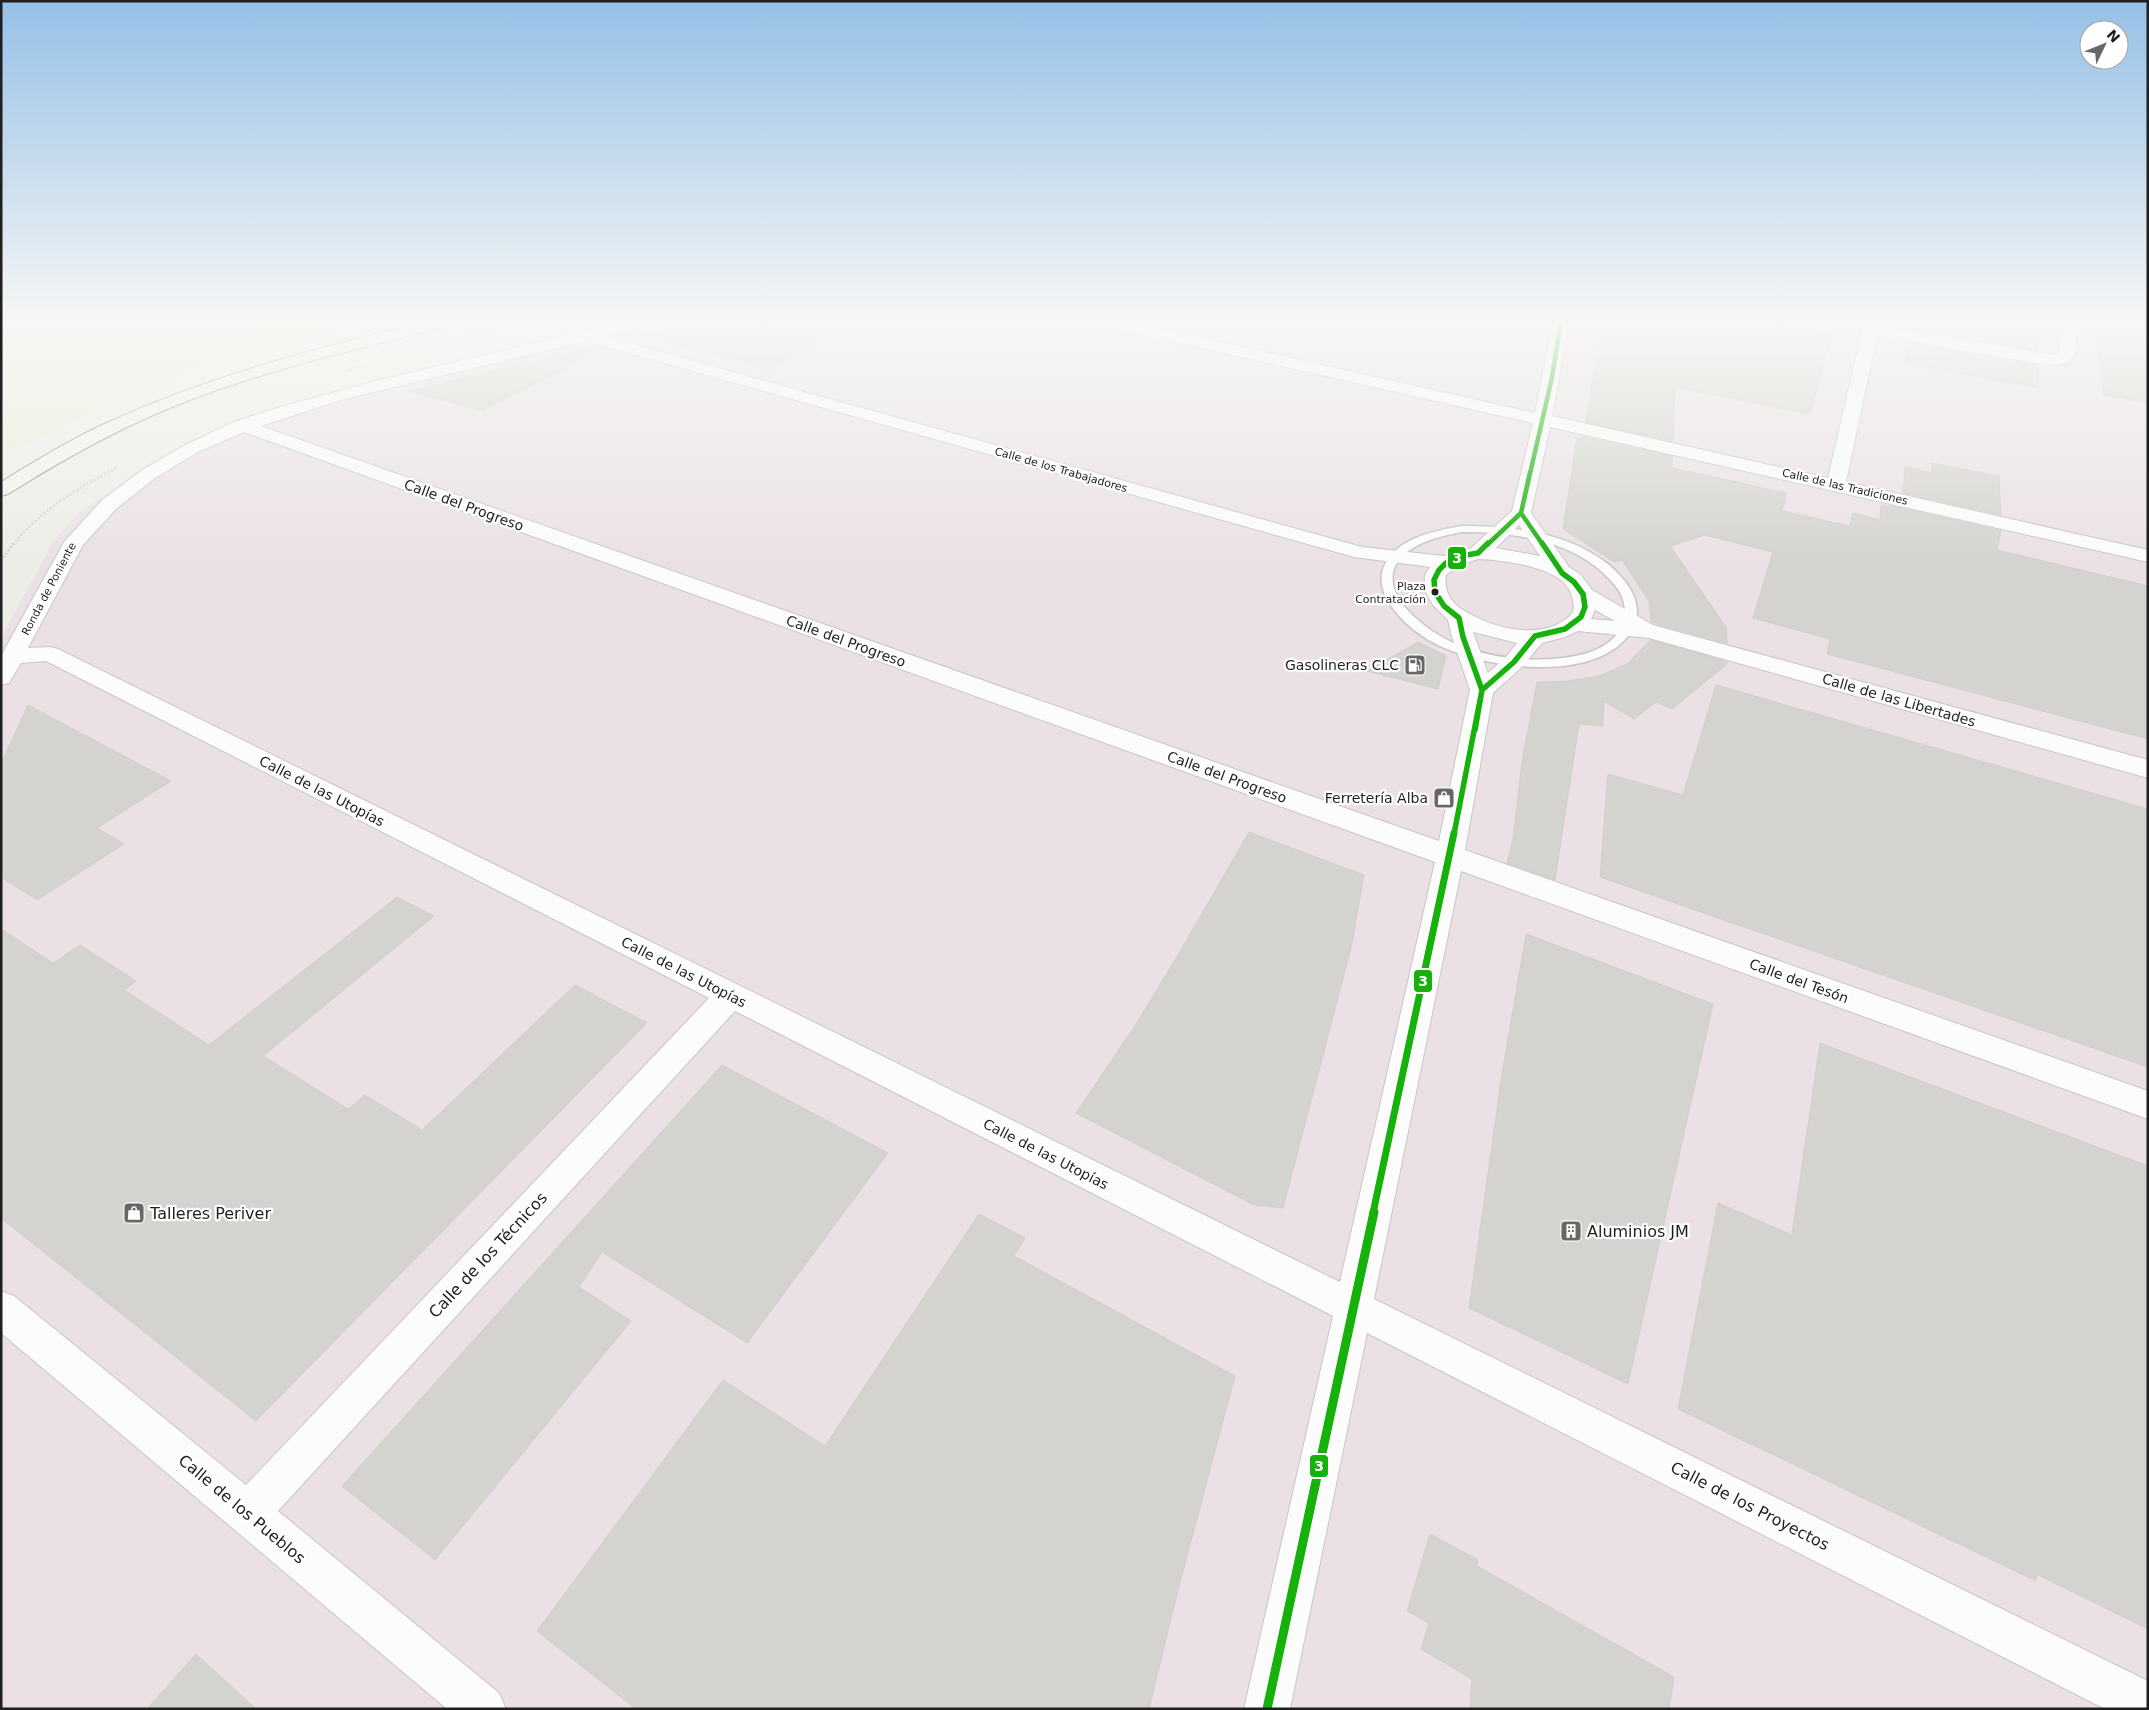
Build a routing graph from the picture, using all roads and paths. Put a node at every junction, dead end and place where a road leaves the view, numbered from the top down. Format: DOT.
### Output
graph roads {
  1 [pos="165,403"];
  2 [pos="310,403"];
  3 [pos="822,403"];
  4 [pos="1469,403"];
  5 [pos="1545,403"];
  6 [pos="1854,403"];
  7 [pos="1541,419"];
  8 [pos="242,426"];
  9 [pos="1836,485"];
  10 [pos="1,490"];
  11 [pos="1521,513"];
  12 [pos="1501,530"];
  13 [pos="1535,536"];
  14 [pos="1478,553"];
  15 [pos="2148,556"];
  16 [pos="1392,563"];
  17 [pos="1446,564"];
  18 [pos="1562,573"];
  19 [pos="1421,584"];
  20 [pos="1582,594"];
  21 [pos="1459,618"];
  22 [pos="1574,624"];
  23 [pos="1636,627"];
  24 [pos="1535,636"];
  25 [pos="1469,652"];
  26 [pos="1514,662"];
  27 [pos="7,667"];
  28 [pos="1482,690"];
  29 [pos="2148,769"];
  30 [pos="1450,856"];
  31 [pos="730,996"];
  32 [pos="2148,1105"];
  33 [pos="1352,1306"];
  34 [pos="1,1309"];
  35 [pos="247,1514"];
  36 [pos="2148,1706"];
  37 [pos="483,1709"];
  38 [pos="1267,1709"];
  1 -- 10 [label="main road"];
  2 -- 8 [label="street, Ronda de Poniente"];
  3 -- 16 [label="street, Calle de los Trabajadores"];
  4 -- 7 [label="street, Calle de las Tradiciones"];
  5 -- 7 [label="street"];
  6 -- 9 [label="street"];
  7 -- 9 [label="street, Calle de las Tradiciones"];
  7 -- 11 [label="street"];
  8 -- 27 [label="street, Ronda de Poniente"];
  8 -- 30 [label="street, Calle del Progreso"];
  9 -- 15 [label="street, Calle de las Tradiciones"];
  11 -- 12 [label="street"];
  11 -- 13 [label="street"];
  12 -- 13 [label="lane"];
  12 -- 14 [label="street"];
  12 -- 16 [label="lane"];
  13 -- 18 [label="street"];
  13 -- 23 [label="lane"];
  14 -- 17 [label="street"];
  14 -- 18 [label="street"];
  16 -- 17 [label="street, Calle de los Trabajadores"];
  16 -- 19 [label="street, Calle de los Trabajadores"];
  16 -- 25 [label="lane"];
  17 -- 19 [label="street"];
  18 -- 20 [label="street"];
  19 -- 21 [label="street"];
  20 -- 22 [label="street"];
  20 -- 23 [label="street, Calle de las Libertades"];
  21 -- 24 [label="street"];
  21 -- 25 [label="street"];
  22 -- 23 [label="street, Calle de las Libertades"];
  22 -- 24 [label="street"];
  23 -- 26 [label="lane"];
  23 -- 29 [label="street, Calle de las Libertades"];
  24 -- 26 [label="street"];
  25 -- 26 [label="lane"];
  25 -- 28 [label="street"];
  26 -- 28 [label="street"];
  27 -- 31 [label="street, Calle de las Utopías"];
  28 -- 30 [label="street"];
  30 -- 32 [label="street, Calle del Tesón"];
  30 -- 33 [label="street"];
  31 -- 33 [label="street, Calle de las Utopías"];
  31 -- 35 [label="street, Calle de los Técnicos"];
  33 -- 36 [label="street, Calle de los Proyectos"];
  33 -- 38 [label="street"];
  34 -- 35 [label="street, Calle de los Pueblos"];
  35 -- 37 [label="street, Calle de los Pueblos"];
}
